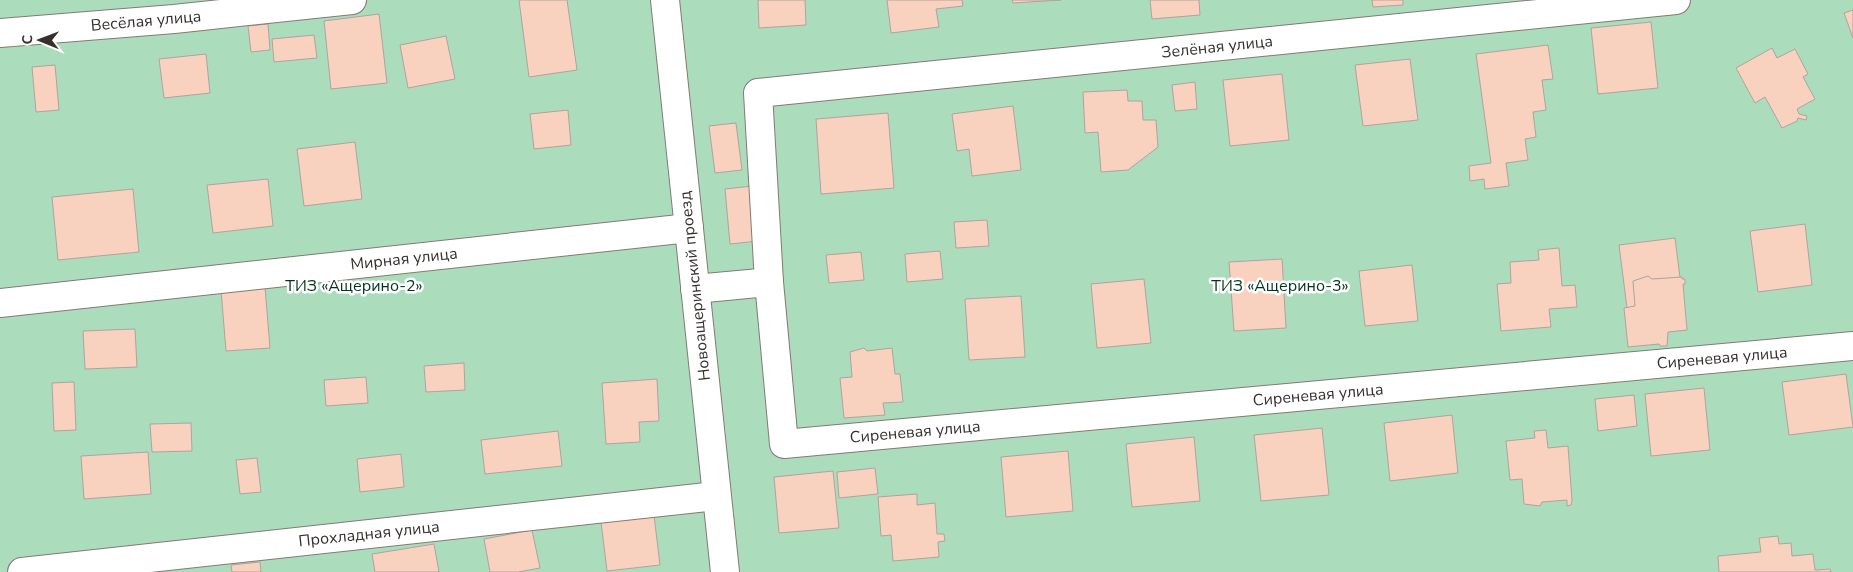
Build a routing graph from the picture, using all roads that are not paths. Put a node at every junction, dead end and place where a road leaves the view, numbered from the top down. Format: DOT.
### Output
graph roads {
  1 [pos="352,0"];
  2 [pos="665,0"];
  3 [pos="1676,0"];
  4 [pos="0,33"];
  5 [pos="689,228"];
  6 [pos="769,282"];
  7 [pos="695,289"];
  8 [pos="0,303"];
  9 [pos="1853,346"];
  10 [pos="716,496"];
  11 [pos="22,572"];
  12 [pos="725,572"];
  1 -- 4 [label="street, Весёлая улица"];
  2 -- 5 [label="street, Новоащеринский проезд"];
  3 -- 6 [label="street, Зелёная улица"];
  5 -- 7 [label="street, Новоащеринский проезд"];
  5 -- 8 [label="street, Мирная улица"];
  6 -- 7 [label="street"];
  6 -- 9 [label="street, Сиреневая улица"];
  7 -- 10 [label="street, Новоащеринский проезд"];
  10 -- 11 [label="street, Прохладная улица"];
  10 -- 12 [label="street, Новоащеринский проезд"];
}
